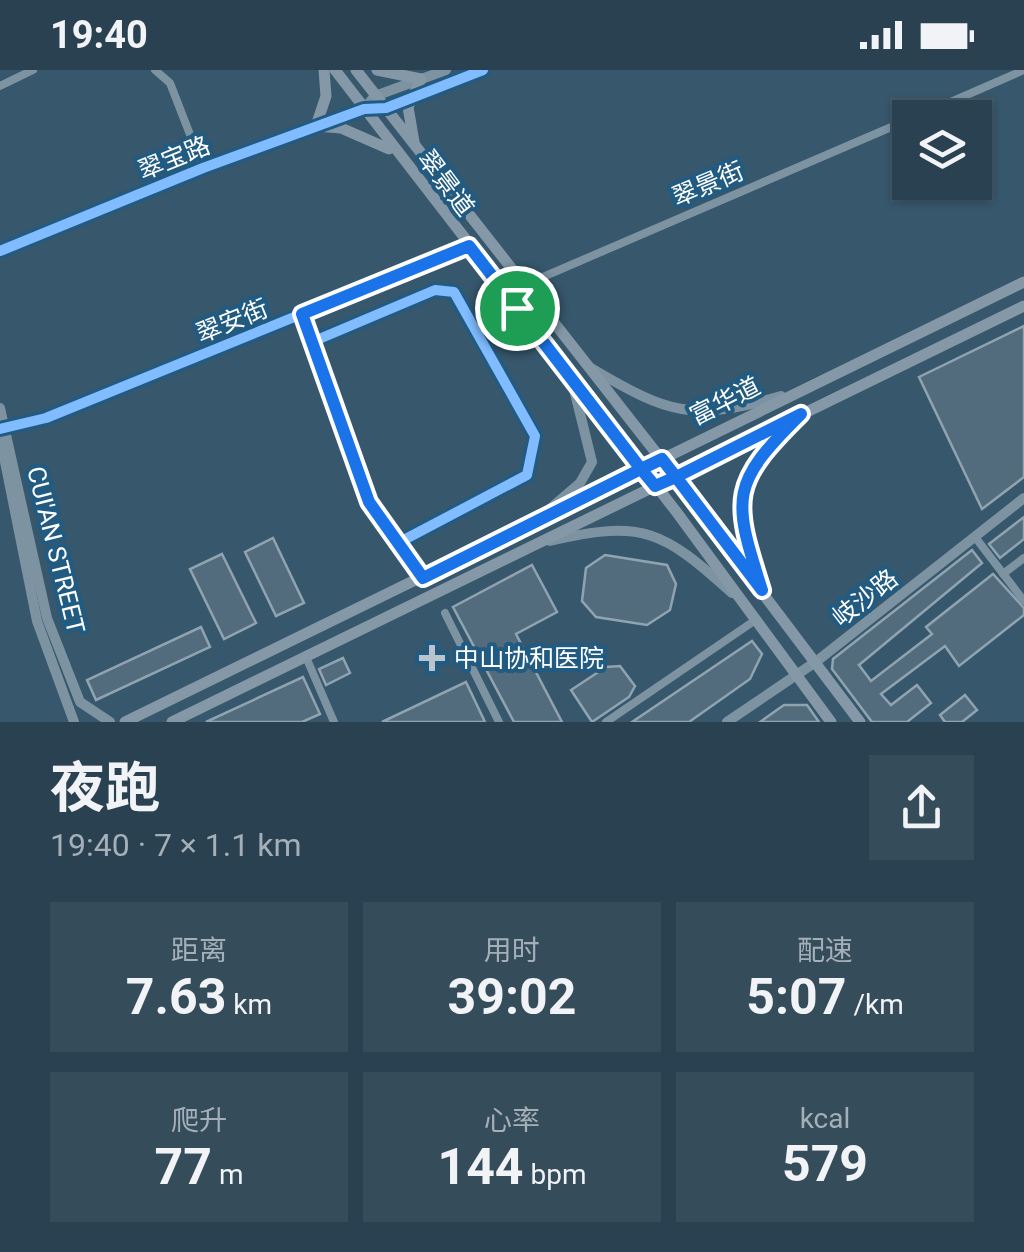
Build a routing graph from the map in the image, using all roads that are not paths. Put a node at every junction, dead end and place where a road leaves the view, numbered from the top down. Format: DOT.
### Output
graph roads {
  1 [pos="33,70"];
  2 [pos="155,70"];
  3 [pos="324,70"];
  4 [pos="335,70"];
  5 [pos="356,70"];
  6 [pos="377,70"];
  7 [pos="446,70"];
  8 [pos="482,70"];
  9 [pos="1024,70"];
  10 [pos="420,80"];
  11 [pos="0,86"];
  12 [pos="376,96"];
  13 [pos="412,98"];
  14 [pos="954,100"];
  15 [pos="386,108"];
  16 [pos="364,109"];
  17 [pos="316,126"];
  18 [pos="892,127"];
  19 [pos="416,150"];
  20 [pos="401,157"];
  21 [pos="203,168"];
  22 [pos="469,246"];
  23 [pos="0,250"];
  24 [pos="1024,282"];
  25 [pos="522,286"];
  26 [pos="1024,306"];
  27 [pos="517,308"];
  28 [pos="302,314"];
  29 [pos="476,331"];
  30 [pos="312,342"];
  31 [pos="588,366"];
  32 [pos="571,376"];
  33 [pos="787,395"];
  34 [pos="0,408"];
  35 [pos="801,414"];
  36 [pos="2,431"];
  37 [pos="662,459"];
  38 [pos="641,469"];
  39 [pos="676,477"];
  40 [pos="655,486"];
  41 [pos="1024,498"];
  42 [pos="530,526"];
  43 [pos="975,537"];
  44 [pos="398,543"];
  45 [pos="540,543"];
  46 [pos="1024,558"];
  47 [pos="1003,574"];
  48 [pos="423,578"];
  49 [pos="762,590"];
  50 [pos="1024,601"];
  51 [pos="743,603"];
  52 [pos="445,613"];
  53 [pos="757,619"];
  54 [pos="306,657"];
  55 [pos="817,662"];
  56 [pos="797,675"];
  57 [pos="333,721"];
  58 [pos="74,722"];
  59 [pos="110,722"];
  60 [pos="125,722"];
  61 [pos="172,722"];
  62 [pos="498,722"];
  63 [pos="606,722"];
  64 [pos="727,722"];
  65 [pos="831,722"];
  66 [pos="860,722"];
  1 -- 11 [label="street"];
  2 -- 21 [label="street"];
  3 -- 17 [label="main road"];
  4 -- 16 [label="main road, 翠景道"];
  5 -- 12 [label="main road, 翠景道"];
  6 -- 10 [label="main road"];
  7 -- 10 [label="street"];
  8 -- 13 [label="street"];
  9 -- 14 [label="street, 翠景街"];
  10 -- 12 [label="street"];
  10 -- 13 [label="main road"];
  12 -- 15 [label="main road, 翠景道"];
  12 -- 16 [label="street"];
  13 -- 15 [label="street"];
  13 -- 19 [label="main road"];
  15 -- 16 [label="street"];
  15 -- 19 [label="main road, 翠景道"];
  16 -- 17 [label="street, 翠宝路"];
  16 -- 20 [label="main road, 翠景道"];
  17 -- 20 [label="main road"];
  17 -- 21 [label="street, 翠宝路"];
  18 -- 25 [label="street, 翠景街"];
  19 -- 25 [label="main road, 翠景道"];
  20 -- 22 [label="main road, 翠景道"];
  21 -- 23 [label="street, 翠宝路"];
  22 -- 27 [label="main road, 翠景道"];
  22 -- 28 [label="street, 翠安街"];
  24 -- 33 [label="main road, 富华道"];
  25 -- 31 [label="main road, 翠景道"];
  26 -- 35 [label="main road, 富华道"];
  27 -- 29 [label="street"];
  27 -- 32 [label="main road, 翠景道"];
  28 -- 30 [label="street"];
  28 -- 36 [label="street, 翠安街"];
  29 -- 30 [label="street"];
  29 -- 44 [label="street"];
  30 -- 44 [label="street"];
  31 -- 33 [label="street"];
  31 -- 37 [label="main road, 翠景道"];
  32 -- 38 [label="main road, 翠景道"];
  32 -- 42 [label="street"];
  33 -- 37 [label="main road, 富华道"];
  34 -- 36 [label="street"];
  35 -- 39 [label="main road, 富华道"];
  35 -- 49 [label="street"];
  36 -- 58 [label="street, CUI'AN STREET"];
  36 -- 59 [label="street, CUI'AN STREET"];
  37 -- 38 [label="main road, 富华道"];
  37 -- 39 [label="main road, 翠景道"];
  38 -- 40 [label="main road, 翠景道"];
  38 -- 42 [label="main road, 富华道"];
  39 -- 40 [label="main road, 富华道"];
  39 -- 49 [label="main road, 翠景道"];
  40 -- 45 [label="main road, 富华道"];
  40 -- 51 [label="main road, 翠景道"];
  41 -- 43 [label="street, 岐沙路"];
  42 -- 48 [label="main road, 富华道"];
  43 -- 47 [label="street"];
  43 -- 55 [label="street, 岐沙路"];
  44 -- 48 [label="street"];
  45 -- 51 [label="street"];
  45 -- 54 [label="main road, 富华道"];
  46 -- 47 [label="street"];
  47 -- 50 [label="street"];
  48 -- 60 [label="main road, 富华道"];
  49 -- 55 [label="main road, 翠景道"];
  51 -- 53 [label="main road, 翠景道"];
  52 -- 62 [label="street"];
  53 -- 56 [label="main road, 翠景道"];
  53 -- 63 [label="street"];
  54 -- 57 [label="street"];
  54 -- 61 [label="main road, 富华道"];
  55 -- 56 [label="street, 岐沙路"];
  55 -- 66 [label="main road, 翠景道"];
  56 -- 64 [label="street, 岐沙路"];
  56 -- 65 [label="main road, 翠景道"];
}
